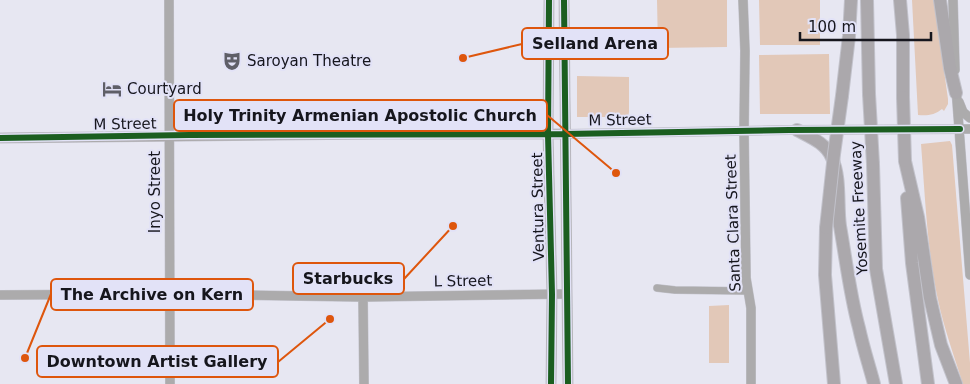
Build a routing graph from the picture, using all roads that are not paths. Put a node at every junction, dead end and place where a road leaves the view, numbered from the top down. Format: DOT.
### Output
graph roads {
  1 [pos="169,0"];
  2 [pos="549,0"];
  3 [pos="564,0"];
  4 [pos="743,0"];
  5 [pos="851,0"];
  6 [pos="867,0"];
  7 [pos="900,0"];
  8 [pos="940,0"];
  9 [pos="953,0"];
  10 [pos="956,93"];
  11 [pos="970,118"];
  12 [pos="960,129"];
  13 [pos="970,129"];
  14 [pos="744,130"];
  15 [pos="797,130"];
  16 [pos="548,134"];
  17 [pos="565,134"];
  18 [pos="169,135"];
  19 [pos="0,138"];
  20 [pos="905,161"];
  21 [pos="970,275"];
  22 [pos="657,288"];
  23 [pos="748,291"];
  24 [pos="170,294"];
  25 [pos="552,294"];
  26 [pos="567,294"];
  27 [pos="0,296"];
  28 [pos="363,297"];
  29 [pos="955,382"];
  30 [pos="170,384"];
  31 [pos="364,384"];
  32 [pos="552,384"];
  33 [pos="568,384"];
  34 [pos="751,384"];
  35 [pos="834,384"];
  36 [pos="874,384"];
  37 [pos="896,384"];
  38 [pos="928,384"];
  1 -- 18 [label="street, Inyo Street"];
  2 -- 16 [label="main road, Ventura Street"];
  3 -- 17 [label="main road, Ventura Street"];
  4 -- 14 [label="street, Santa Clara Street"];
  5 -- 35 [label="highway, bridge"];
  6 -- 37 [label="highway, Yosemite Freeway, bridge"];
  7 -- 20 [label="highway, bridge"];
  8 -- 10 [label="highway"];
  9 -- 10 [label="street"];
  10 -- 11 [label="street"];
  10 -- 12 [label="street"];
  12 -- 13 [label="street, M Street"];
  12 -- 15 [label="street, M Street"];
  12 -- 21 [label="street"];
  14 -- 15 [label="street, M Street"];
  14 -- 17 [label="street, M Street"];
  14 -- 23 [label="street, Santa Clara Street"];
  15 -- 36 [label="highway"];
  16 -- 17 [label="main road, M Street"];
  16 -- 18 [label="main road, M Street"];
  16 -- 25 [label="main road, Ventura Street"];
  17 -- 26 [label="main road, Ventura Street"];
  18 -- 19 [label="main road, M Street"];
  18 -- 24 [label="street, Inyo Street"];
  20 -- 29 [label="highway"];
  20 -- 38 [label="highway"];
  22 -- 23 [label="street"];
  23 -- 34 [label="street, Santa Clara Street"];
  24 -- 27 [label="street, L Street"];
  24 -- 28 [label="street, L Street"];
  24 -- 30 [label="street, Inyo Street"];
  25 -- 26 [label="street, L Street"];
  25 -- 28 [label="street, L Street"];
  25 -- 32 [label="main road, Ventura Street"];
  26 -- 33 [label="main road, Ventura Street"];
  28 -- 31 [label="street"];
}
